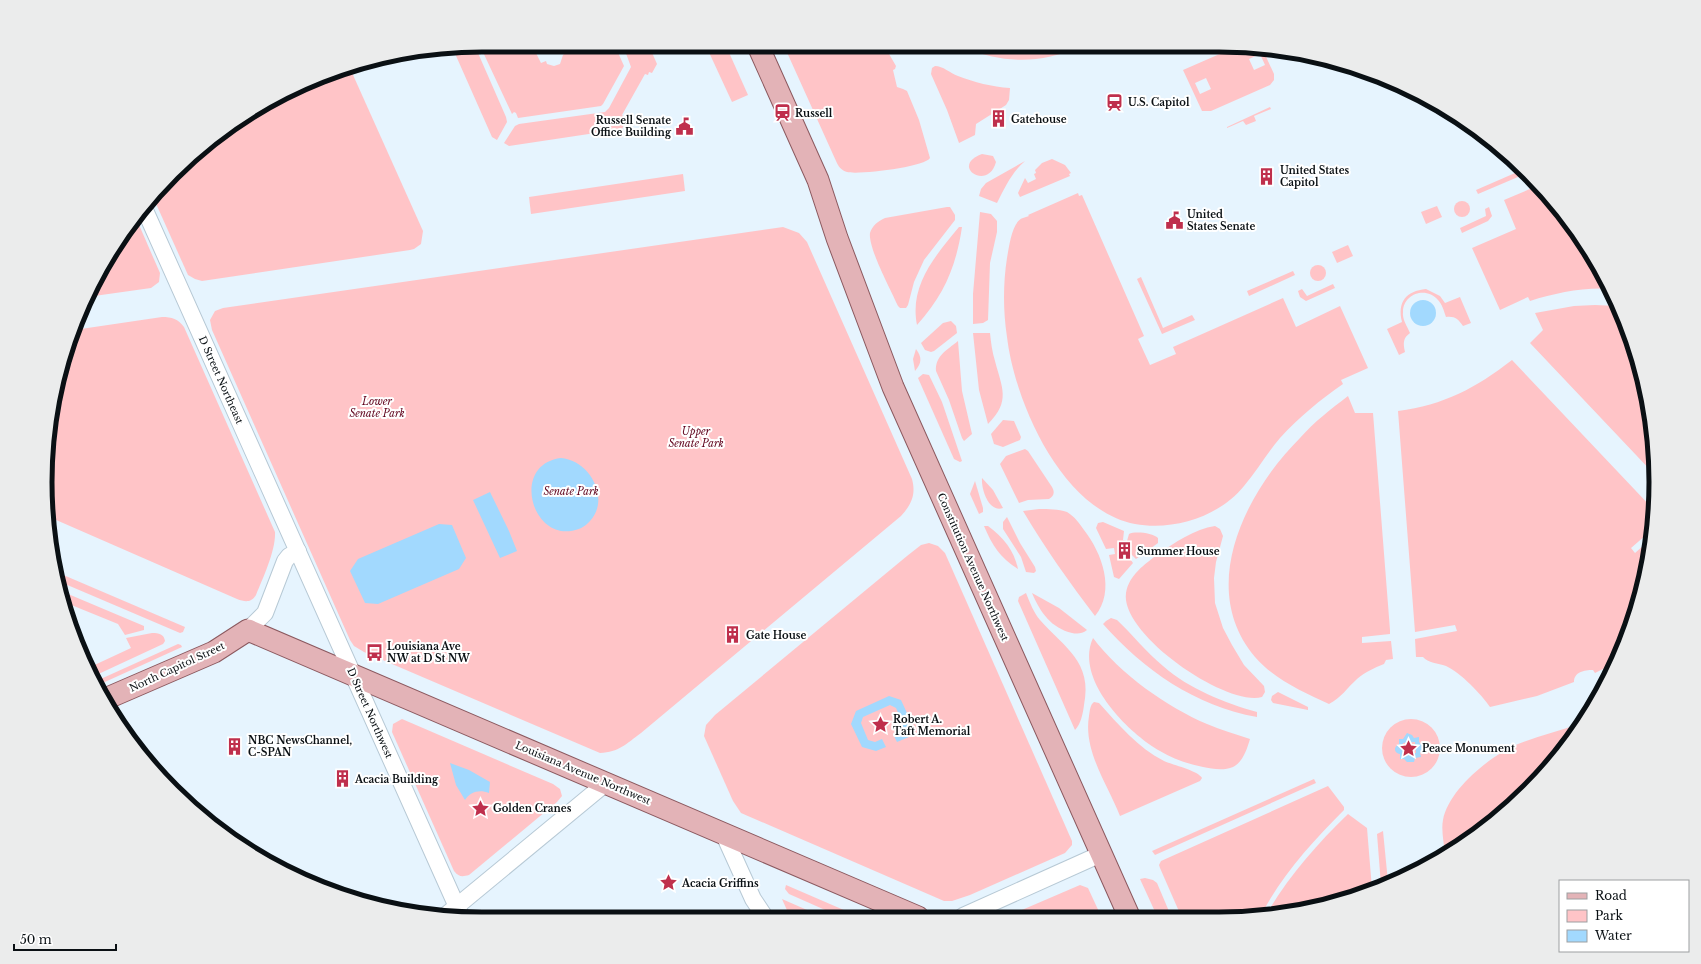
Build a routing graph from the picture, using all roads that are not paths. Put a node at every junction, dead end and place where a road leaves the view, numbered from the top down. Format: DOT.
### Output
graph roads {
  1 [pos="761,52"];
  2 [pos="146,213"];
  3 [pos="298,551"];
  4 [pos="248,630"];
  5 [pos="354,675"];
  6 [pos="110,697"];
  7 [pos="606,783"];
  8 [pos="724,835"];
  9 [pos="1101,854"];
  10 [pos="753,899"];
  11 [pos="454,911"];
  12 [pos="458,911"];
  13 [pos="756,912"];
  14 [pos="762,912"];
  15 [pos="908,912"];
  16 [pos="972,912"];
  17 [pos="1127,912"];
  1 -- 9 [label="main road, Constitution Avenue Northwest"];
  2 -- 3 [label="street, D Street Northeast"];
  3 -- 4 [label="street, North Capitol Street"];
  3 -- 5 [label="street, D Street Northwest"];
  4 -- 5 [label="main road, Louisiana Avenue Northwest"];
  4 -- 6 [label="main road, North Capitol Street"];
  5 -- 7 [label="main road, Louisiana Avenue Northwest"];
  5 -- 11 [label="street, D Street Northwest"];
  7 -- 8 [label="main road, Louisiana Avenue Northwest"];
  7 -- 12 [label="street"];
  8 -- 10 [label="street"];
  8 -- 15 [label="main road, Louisiana Avenue Northwest"];
  9 -- 16 [label="street"];
  9 -- 17 [label="main road, Constitution Avenue Northwest"];
  10 -- 13 [label="street"];
  10 -- 14 [label="street"];
}
